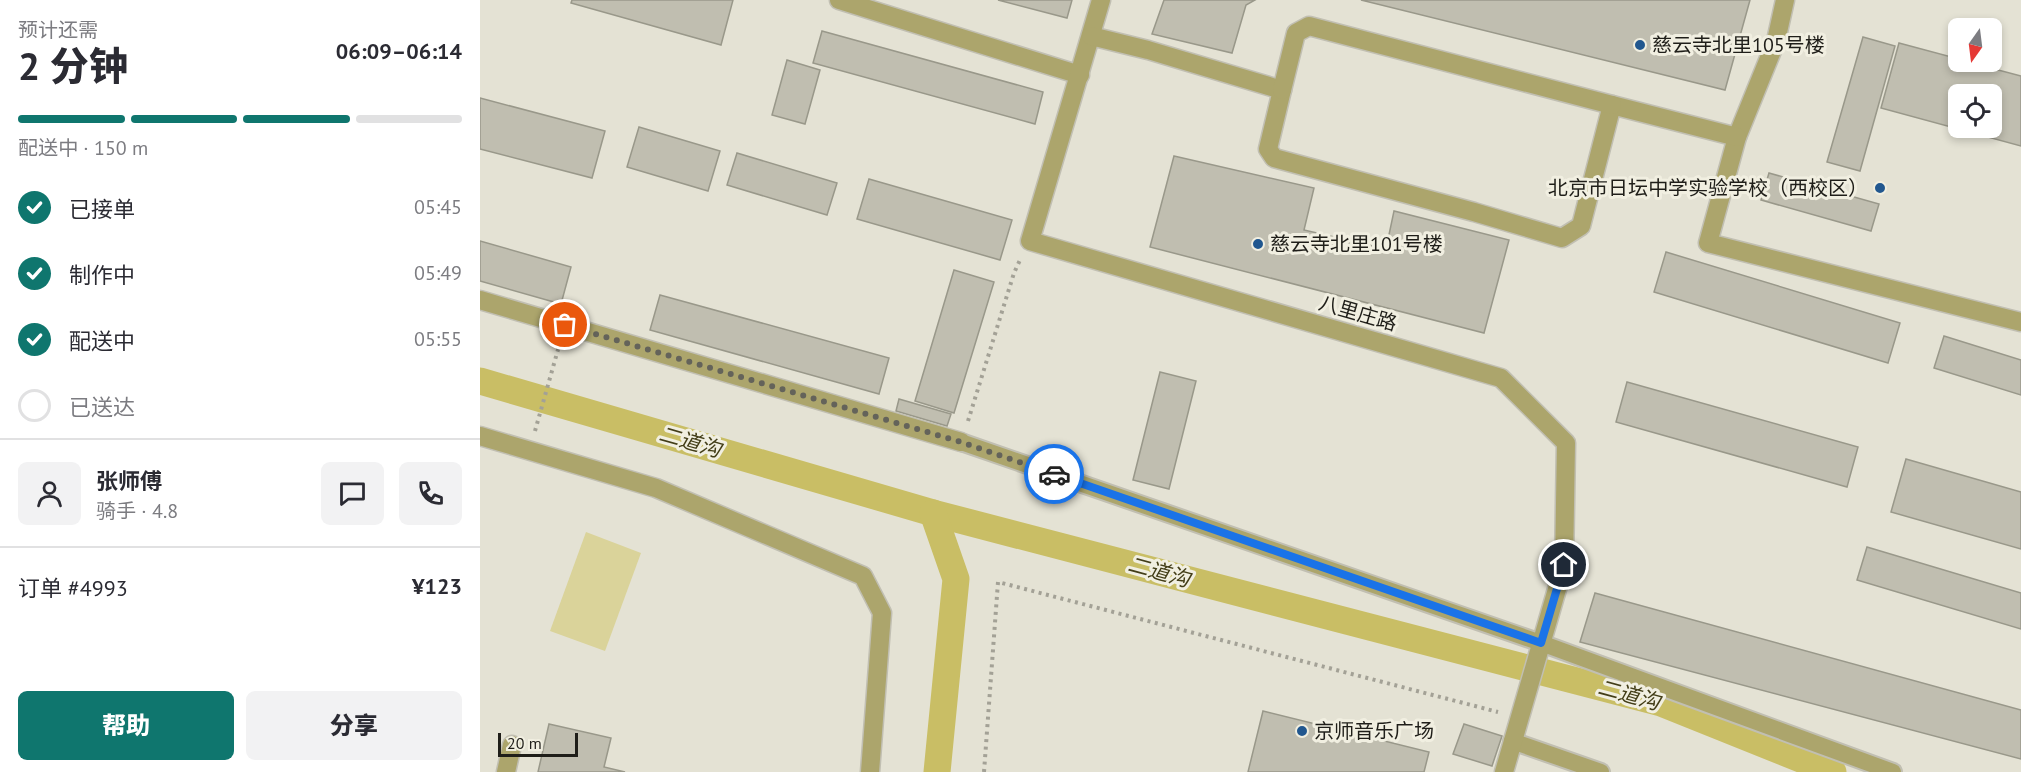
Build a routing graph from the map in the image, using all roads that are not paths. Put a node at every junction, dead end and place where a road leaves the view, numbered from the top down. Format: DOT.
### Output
graph roads {
  1 [pos="839,0"];
  2 [pos="1101,0"];
  3 [pos="1785,0"];
  4 [pos="1091,36"];
  5 [pos="1080,75"];
  6 [pos="1282,90"];
  7 [pos="1612,105"];
  8 [pos="1737,137"];
  9 [pos="480,300"];
  10 [pos="2021,322"];
  11 [pos="480,436"];
  12 [pos="961,442"];
  13 [pos="1541,643"];
  14 [pos="1512,741"];
  15 [pos="512,746"];
  16 [pos="506,772"];
  17 [pos="870,772"];
  18 [pos="1504,772"];
  19 [pos="1601,772"];
  20 [pos="1893,772"];
  1 -- 5 [label="street"];
  2 -- 4 [label="street"];
  3 -- 8 [label="street"];
  4 -- 5 [label="street"];
  4 -- 6 [label="street"];
  5 -- 13 [label="street, 八里庄路"];
  6 -- 7 [label="street"];
  6 -- 7 [label="street"];
  7 -- 8 [label="street"];
  8 -- 10 [label="street"];
  9 -- 12 [label="street"];
  11 -- 17 [label="street"];
  12 -- 13 [label="lane"];
  13 -- 14 [label="street, 八里庄路"];
  13 -- 20 [label="lane"];
  14 -- 18 [label="street, 八里庄路"];
  14 -- 19 [label="lane"];
  15 -- 16 [label="street"];
}
